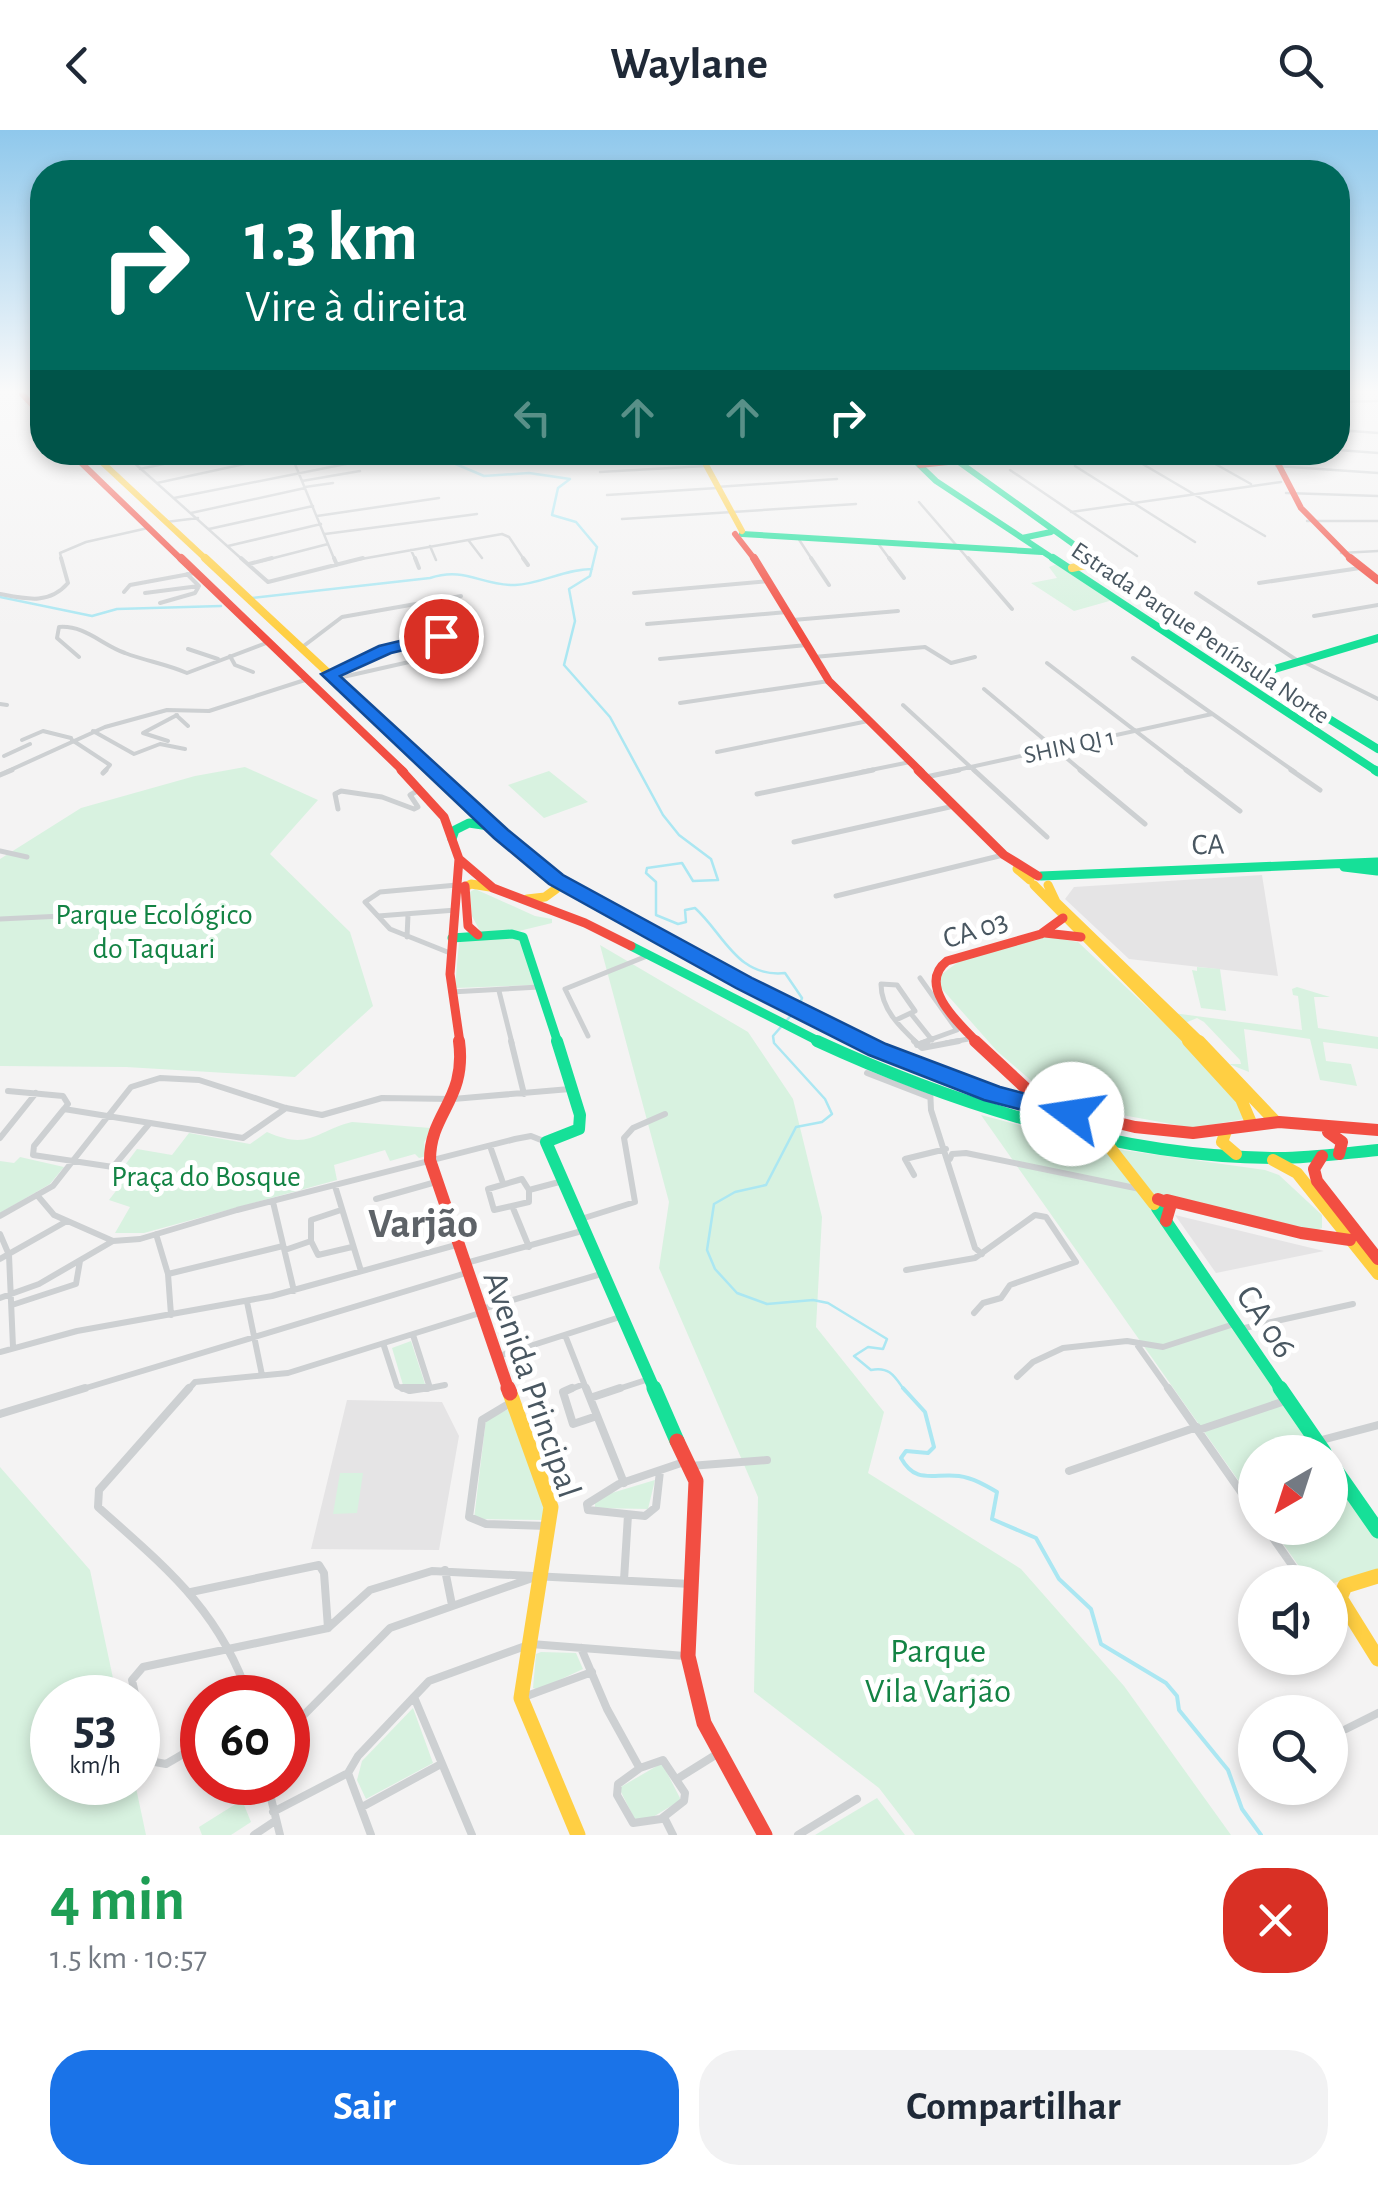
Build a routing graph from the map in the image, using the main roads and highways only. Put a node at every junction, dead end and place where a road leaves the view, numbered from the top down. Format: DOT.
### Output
graph roads {
  1 [pos="92,474"];
  2 [pos="113,474"];
  3 [pos="710,474"];
  4 [pos="928,474"];
  5 [pos="975,474"];
  6 [pos="1279,474"];
  7 [pos="146,506"];
  8 [pos="128,508"];
  9 [pos="738,530"];
  10 [pos="1056,532"];
  11 [pos="1022,538"];
  12 [pos="1038,551"];
  13 [pos="196,552"];
  14 [pos="177,556"];
  15 [pos="1099,562"];
  16 [pos="1067,567"];
  17 [pos="1378,580"];
  18 [pos="289,638"];
  19 [pos="1376,638"];
  20 [pos="270,642"];
  21 [pos="1232,658"];
  22 [pos="1209,662"];
  23 [pos="1261,676"];
  24 [pos="1291,699"];
  25 [pos="1270,702"];
  26 [pos="368,710"];
  27 [pos="345,714"];
  28 [pos="1378,749"];
  29 [pos="1378,772"];
  30 [pos="501,834"];
  31 [pos="452,841"];
  32 [pos="458,859"];
  33 [pos="1378,862"];
  34 [pos="1378,872"];
  35 [pos="556,879"];
  36 [pos="1040,881"];
  37 [pos="460,887"];
  38 [pos="493,888"];
  39 [pos="518,898"];
  40 [pos="1063,918"];
  41 [pos="1041,934"];
  42 [pos="478,936"];
  43 [pos="452,938"];
  44 [pos="1082,938"];
  45 [pos="1010,1077"];
  46 [pos="993,1094"];
  47 [pos="1048,1109"];
  48 [pos="1276,1122"];
  49 [pos="1252,1125"];
  50 [pos="1322,1130"];
  51 [pos="1378,1130"];
  52 [pos="1226,1131"];
  53 [pos="1096,1135"];
  54 [pos="1147,1145"];
  55 [pos="1378,1150"];
  56 [pos="1339,1154"];
  57 [pos="1322,1156"];
  58 [pos="1246,1157"];
  59 [pos="1269,1158"];
  60 [pos="1124,1161"];
  61 [pos="1164,1208"];
  62 [pos="1328,1212"];
  63 [pos="1323,1234"];
  64 [pos="1350,1240"];
  65 [pos="1372,1247"];
  66 [pos="1378,1258"];
  67 [pos="1378,1274"];
  68 [pos="1311,1435"];
  69 [pos="1348,1488"];
  70 [pos="1378,1530"];
  71 [pos="1378,1576"];
  72 [pos="1348,1585"];
  73 [pos="1348,1613"];
  74 [pos="1378,1659"];
  75 [pos="578,1835"];
  76 [pos="765,1835"];
  1 -- 8 [label="main road"];
  2 -- 7 [label="main road"];
  3 -- 9 [label="main road"];
  4 -- 11 [label="main road, Estrada Parque Península Norte"];
  5 -- 10 [label="main road, Estrada Parque Península Norte"];
  6 -- 17 [label="main road"];
  7 -- 8 [label="main road"];
  7 -- 13 [label="main road"];
  8 -- 14 [label="main road"];
  9 -- 12 [label="main road"];
  9 -- 36 [label="main road"];
  10 -- 11 [label="main road"];
  10 -- 15 [label="main road, Estrada Parque Península Norte"];
  11 -- 12 [label="main road, Estrada Parque Península Norte"];
  12 -- 16 [label="main road, Estrada Parque Península Norte"];
  13 -- 14 [label="main road"];
  13 -- 18 [label="main road"];
  14 -- 20 [label="main road"];
  15 -- 16 [label="main road"];
  15 -- 21 [label="main road, Estrada Parque Península Norte"];
  16 -- 22 [label="main road, Estrada Parque Península Norte"];
  18 -- 20 [label="main road"];
  18 -- 26 [label="main road"];
  19 -- 23 [label="main road"];
  20 -- 27 [label="main road"];
  21 -- 22 [label="main road"];
  21 -- 23 [label="main road, Estrada Parque Península Norte"];
  22 -- 25 [label="main road, Estrada Parque Península Norte"];
  23 -- 24 [label="main road, Estrada Parque Península Norte"];
  24 -- 25 [label="main road"];
  24 -- 28 [label="main road, Estrada Parque Península Norte"];
  25 -- 29 [label="main road, Estrada Parque Península Norte"];
  26 -- 27 [label="main road"];
  26 -- 30 [label="main road"];
  27 -- 31 [label="main road"];
  30 -- 31 [label="main road"];
  30 -- 35 [label="main road"];
  31 -- 32 [label="main road"];
  32 -- 37 [label="main road"];
  32 -- 38 [label="main road"];
  33 -- 34 [label="main road"];
  33 -- 36 [label="main road, CA"];
  34 -- 36 [label="main road, CA"];
  35 -- 39 [label="main road"];
  35 -- 46 [label="main road"];
  36 -- 40 [label="main road"];
  36 -- 48 [label="main road"];
  37 -- 38 [label="main road"];
  37 -- 42 [label="main road"];
  37 -- 43 [label="main road"];
  38 -- 39 [label="main road"];
  39 -- 53 [label="main road"];
  40 -- 41 [label="main road, CA 03"];
  40 -- 44 [label="main road"];
  41 -- 44 [label="main road, CA 03"];
  41 -- 45 [label="main road, CA 03"];
  42 -- 43 [label="main road"];
  42 -- 76 [label="main road"];
  43 -- 75 [label="main road, Avenida Principal"];
  44 -- 49 [label="main road"];
  45 -- 46 [label="main road"];
  45 -- 47 [label="main road, CA 03"];
  46 -- 47 [label="main road"];
  47 -- 52 [label="main road"];
  48 -- 49 [label="main road"];
  48 -- 50 [label="main road"];
  49 -- 52 [label="main road"];
  50 -- 51 [label="main road"];
  50 -- 56 [label="main road"];
  52 -- 58 [label="main road"];
  53 -- 54 [label="main road"];
  53 -- 60 [label="main road, CA 06"];
  54 -- 58 [label="main road"];
  54 -- 60 [label="main road"];
  55 -- 56 [label="main road"];
  56 -- 57 [label="main road"];
  57 -- 59 [label="main road"];
  57 -- 65 [label="main road"];
  58 -- 59 [label="main road"];
  59 -- 62 [label="main road"];
  60 -- 61 [label="main road, CA 06"];
  61 -- 63 [label="main road"];
  61 -- 68 [label="main road, CA 06"];
  62 -- 63 [label="main road"];
  62 -- 64 [label="main road"];
  63 -- 64 [label="main road"];
  64 -- 67 [label="main road"];
  65 -- 66 [label="main road"];
  69 -- 70 [label="main road"];
  71 -- 72 [label="main road"];
  73 -- 74 [label="main road"];
}
